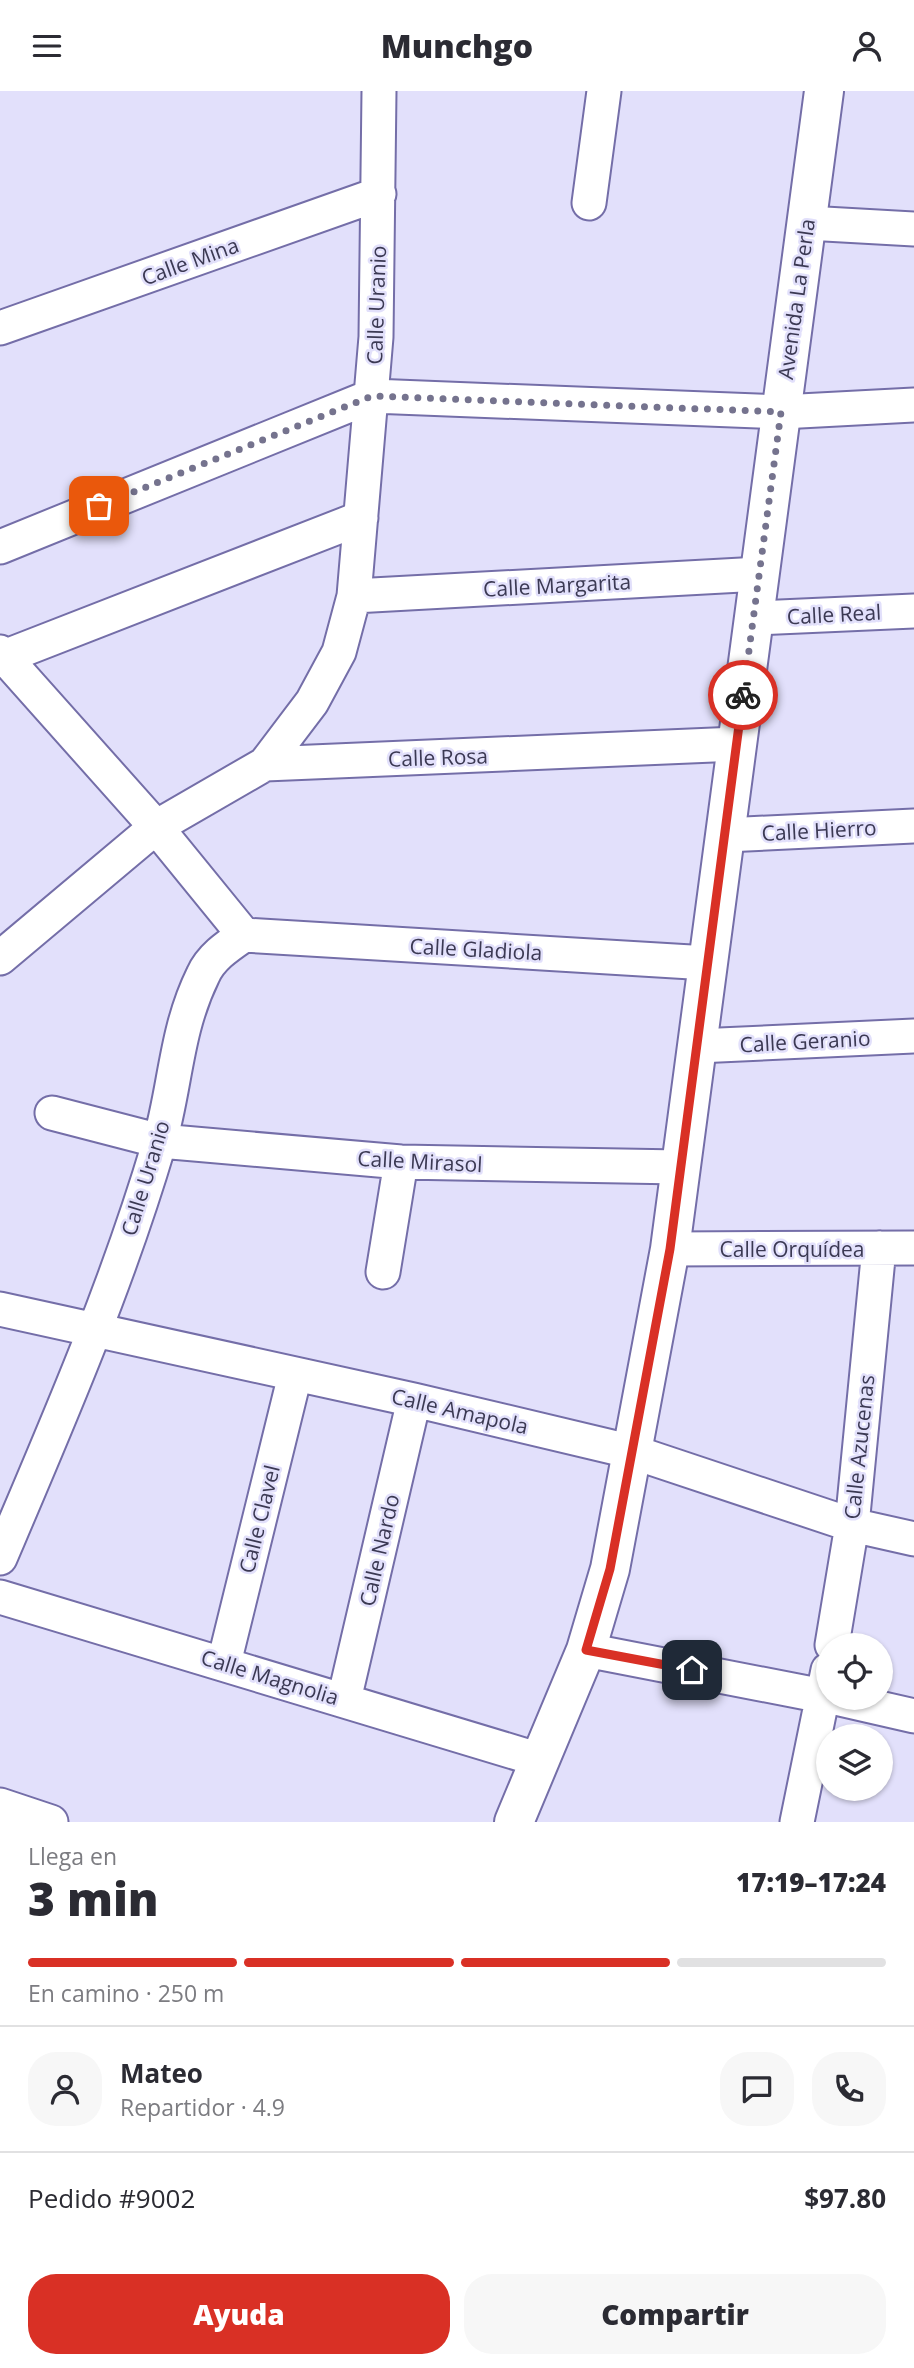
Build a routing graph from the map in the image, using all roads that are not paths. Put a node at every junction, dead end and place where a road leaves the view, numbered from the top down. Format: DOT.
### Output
graph roads {
  1 [pos="379,91"];
  2 [pos="604,91"];
  3 [pos="824,91"];
  4 [pos="379,194"];
  5 [pos="589,203"];
  6 [pos="807,223"];
  7 [pos="914,229"];
  8 [pos="0,328"];
  9 [pos="372,396"];
  10 [pos="914,405"];
  11 [pos="781,412"];
  12 [pos="361,518"];
  13 [pos="0,547"];
  14 [pos="760,574"];
  15 [pos="354,596"];
  16 [pos="914,611"];
  17 [pos="754,618"];
  18 [pos="2,655"];
  19 [pos="737,744"];
  20 [pos="265,764"];
  21 [pos="914,826"];
  22 [pos="156,827"];
  23 [pos="725,835"];
  24 [pos="244,935"];
  25 [pos="0,958"];
  26 [pos="708,963"];
  27 [pos="914,1036"];
  28 [pos="696,1046"];
  29 [pos="52,1113"];
  30 [pos="160,1141"];
  31 [pos="401,1162"];
  32 [pos="680,1167"];
  33 [pos="879,1248"];
  34 [pos="914,1248"];
  35 [pos="670,1249"];
  36 [pos="383,1272"];
  37 [pos="0,1309"];
  38 [pos="97,1328"];
  39 [pos="295,1375"];
  40 [pos="414,1399"];
  41 [pos="633,1452"];
  42 [pos="852,1525"];
  43 [pos="914,1539"];
  44 [pos="0,1558"];
  45 [pos="0,1597"];
  46 [pos="834,1633"];
  47 [pos="586,1650"];
  48 [pos="224,1663"];
  49 [pos="816,1688"];
  50 [pos="344,1700"];
  51 [pos="822,1710"];
  52 [pos="893,1710"];
  53 [pos="914,1716"];
  54 [pos="540,1761"];
  55 [pos="0,1805"];
  56 [pos="51,1822"];
  57 [pos="514,1822"];
  58 [pos="797,1822"];
  1 -- 4 [label="street, Calle Uranio"];
  2 -- 5 [label="street"];
  3 -- 6 [label="street, Avenida La Perla"];
  4 -- 8 [label="street, Calle Mina"];
  4 -- 9 [label="street, Calle Uranio"];
  6 -- 7 [label="street"];
  6 -- 11 [label="street, Avenida La Perla"];
  9 -- 11 [label="street"];
  9 -- 12 [label="street, Calle Uranio"];
  9 -- 13 [label="street"];
  10 -- 11 [label="street"];
  11 -- 14 [label="street, Avenida La Perla"];
  12 -- 15 [label="street, Calle Uranio"];
  12 -- 18 [label="street"];
  14 -- 15 [label="street, Calle Margarita"];
  14 -- 17 [label="street, Avenida La Perla"];
  15 -- 20 [label="street, Calle Uranio"];
  16 -- 17 [label="street, Calle Real"];
  17 -- 19 [label="street, Avenida La Perla"];
  18 -- 22 [label="street"];
  19 -- 20 [label="street, Calle Rosa"];
  19 -- 23 [label="street, Avenida La Perla"];
  20 -- 22 [label="street, Calle Rosa"];
  21 -- 23 [label="street, Calle Hierro"];
  22 -- 24 [label="street"];
  22 -- 25 [label="street, Calle Rosa"];
  23 -- 26 [label="street, Avenida La Perla"];
  24 -- 26 [label="street, Calle Gladiola"];
  24 -- 30 [label="street, Calle Uranio"];
  26 -- 28 [label="street, Avenida La Perla"];
  27 -- 28 [label="street, Calle Geranio"];
  28 -- 32 [label="street, Avenida La Perla"];
  29 -- 30 [label="street, Calle Mirasol"];
  30 -- 31 [label="street, Calle Mirasol"];
  30 -- 38 [label="street, Calle Uranio"];
  31 -- 32 [label="street, Calle Mirasol"];
  31 -- 36 [label="street"];
  32 -- 35 [label="street, Avenida La Perla"];
  33 -- 34 [label="street, Calle Orquídea"];
  33 -- 35 [label="street, Calle Orquídea"];
  33 -- 42 [label="street, Calle Azucenas"];
  35 -- 41 [label="street, Avenida La Perla"];
  37 -- 38 [label="street, Calle Amapola"];
  38 -- 39 [label="street, Calle Amapola"];
  38 -- 44 [label="street, Calle Uranio"];
  39 -- 40 [label="street, Calle Amapola"];
  39 -- 48 [label="street, Calle Clavel"];
  40 -- 41 [label="street, Calle Amapola"];
  40 -- 50 [label="street, Calle Nardo"];
  41 -- 42 [label="street, Calle Amapola"];
  41 -- 47 [label="street, Avenida La Perla"];
  42 -- 43 [label="street, Calle Amapola"];
  42 -- 46 [label="street, Calle Azucenas"];
  45 -- 48 [label="street, Calle Magnolia"];
  47 -- 49 [label="street"];
  47 -- 54 [label="street, Avenida La Perla"];
  48 -- 50 [label="street, Calle Magnolia"];
  50 -- 54 [label="street, Calle Magnolia"];
  51 -- 58 [label="street"];
  52 -- 53 [label="street"];
  54 -- 57 [label="street, Avenida La Perla"];
  55 -- 56 [label="street"];
}
